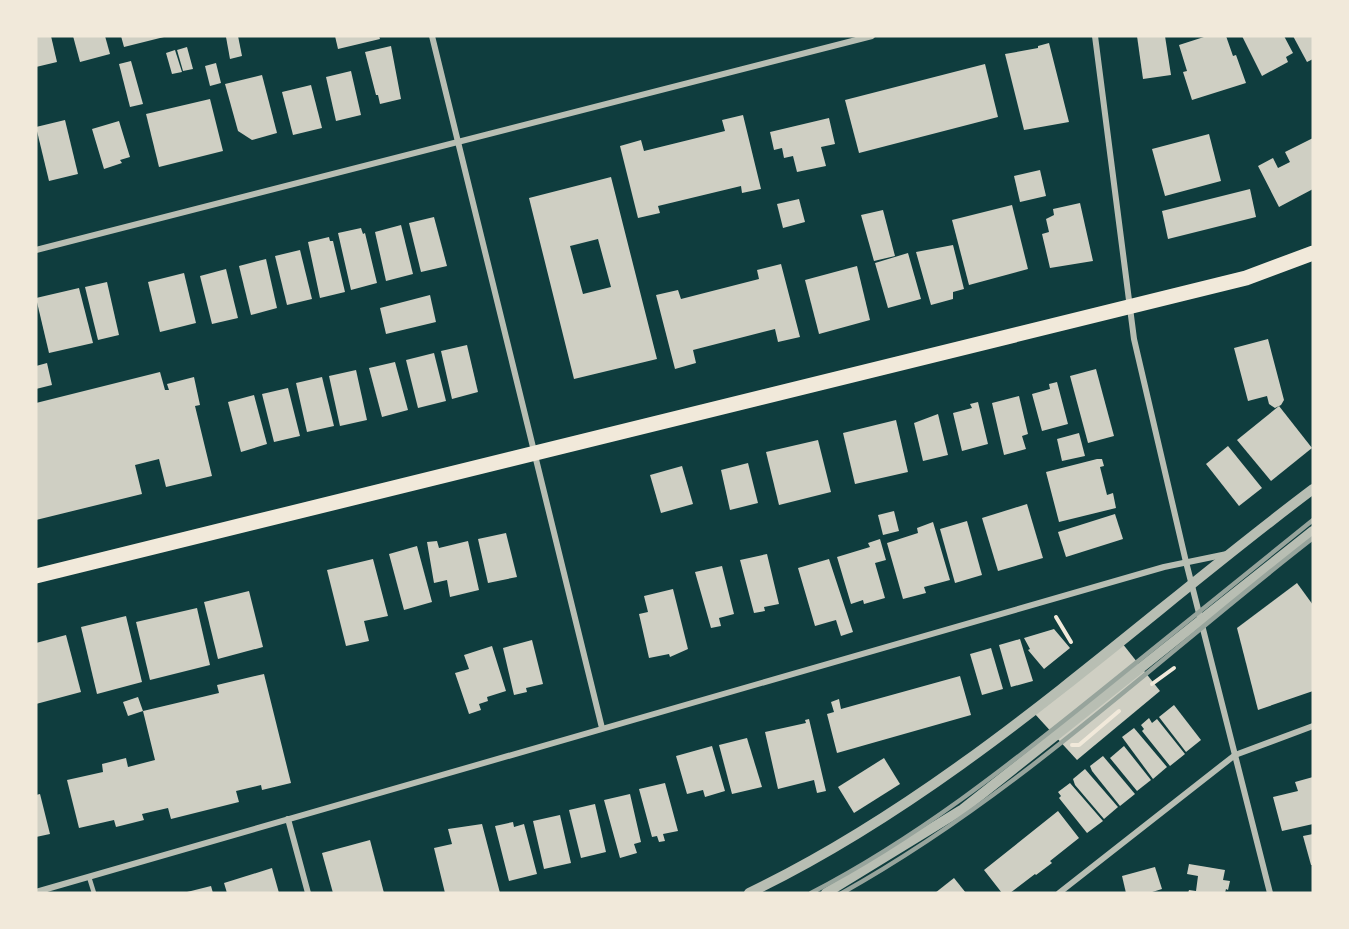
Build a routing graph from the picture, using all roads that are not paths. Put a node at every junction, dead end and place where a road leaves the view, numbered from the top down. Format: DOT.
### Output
graph roads {
  1 [pos="432,36"];
  2 [pos="872,36"];
  3 [pos="1095,36"];
  4 [pos="458,144"];
  5 [pos="36,250"];
  6 [pos="1313,254"];
  7 [pos="1130,306"];
  8 [pos="534,453"];
  9 [pos="1313,489"];
  10 [pos="1313,531"];
  11 [pos="1230,553"];
  12 [pos="1186,562"];
  13 [pos="36,576"];
  14 [pos="1192,582"];
  15 [pos="1201,620"];
  16 [pos="1313,726"];
  17 [pos="602,728"];
  18 [pos="1235,755"];
  19 [pos="288,819"];
  20 [pos="89,876"];
  21 [pos="36,892"];
  22 [pos="94,893"];
  23 [pos="308,893"];
  24 [pos="749,893"];
  25 [pos="826,893"];
  26 [pos="1059,893"];
  27 [pos="1270,893"];
  1 -- 4 [label="street"];
  2 -- 4 [label="street"];
  3 -- 7 [label="street"];
  4 -- 5 [label="street"];
  4 -- 8 [label="street"];
  6 -- 7 [label="main road"];
  7 -- 8 [label="main road"];
  7 -- 12 [label="street"];
  8 -- 13 [label="main road"];
  8 -- 17 [label="street"];
  9 -- 11 [label="street"];
  10 -- 15 [label="street"];
  11 -- 12 [label="street"];
  11 -- 14 [label="street"];
  12 -- 14 [label="street"];
  12 -- 17 [label="street"];
  14 -- 15 [label="street"];
  14 -- 24 [label="street"];
  15 -- 18 [label="street"];
  15 -- 25 [label="street"];
  16 -- 18 [label="street"];
  17 -- 19 [label="street"];
  18 -- 26 [label="street"];
  18 -- 27 [label="street"];
  19 -- 20 [label="street"];
  19 -- 23 [label="street"];
  20 -- 21 [label="street"];
  20 -- 22 [label="lane"];
}
